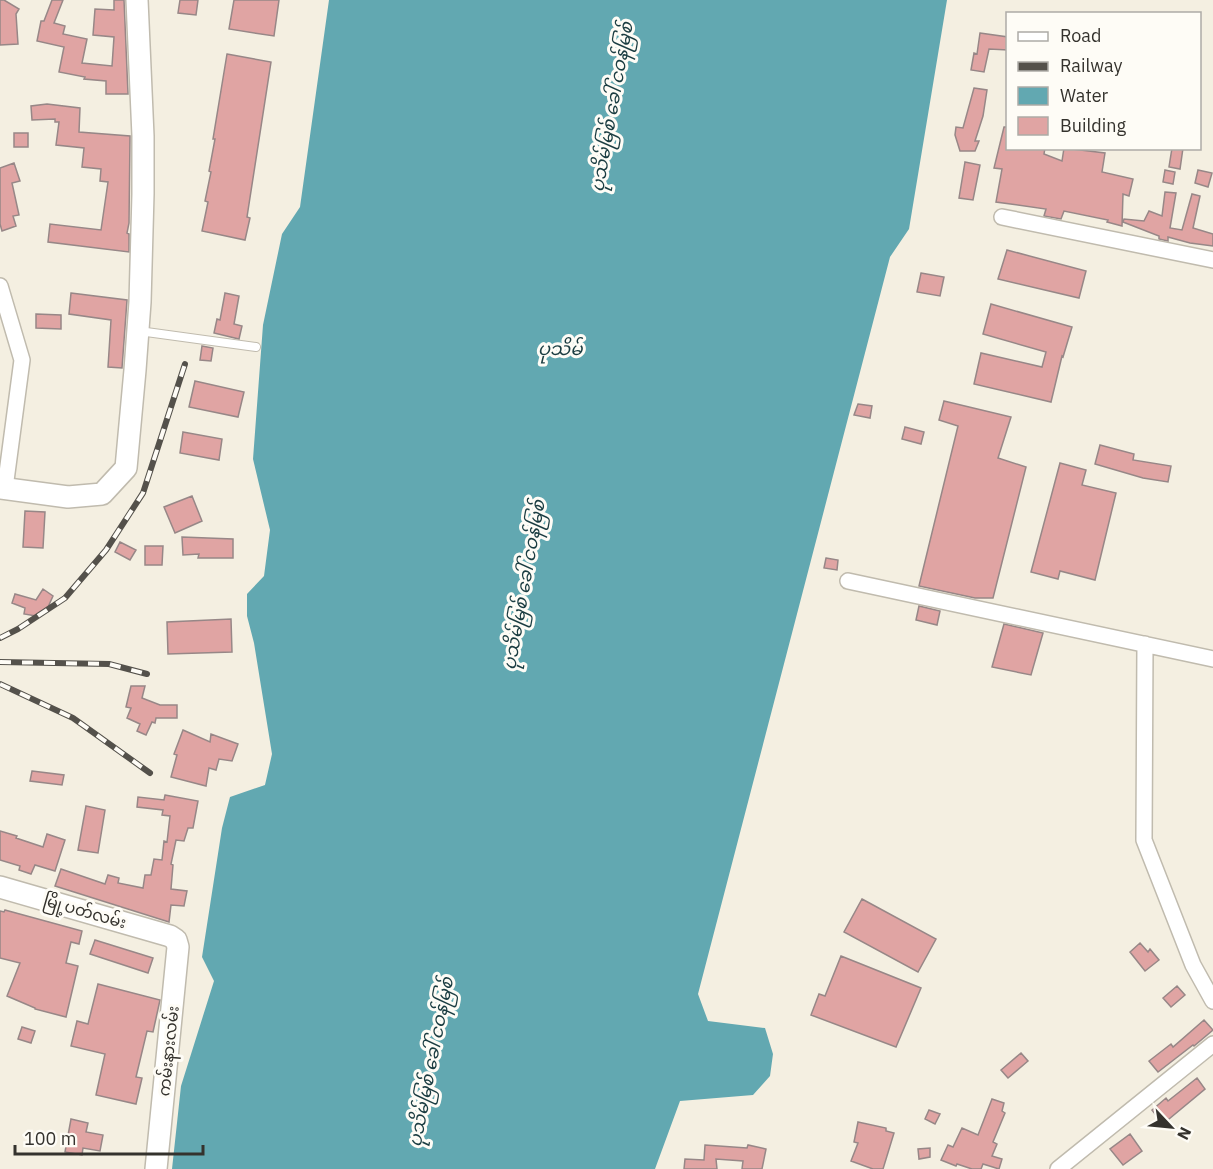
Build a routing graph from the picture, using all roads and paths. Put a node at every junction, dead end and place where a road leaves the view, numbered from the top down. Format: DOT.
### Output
graph roads {
  1 [pos="137,0"];
  2 [pos="1002,217"];
  3 [pos="1213,260"];
  4 [pos="0,286"];
  5 [pos="138,331"];
  6 [pos="256,347"];
  7 [pos="2,488"];
  8 [pos="848,581"];
  9 [pos="1145,644"];
  10 [pos="1213,659"];
  11 [pos="0,887"];
  12 [pos="170,936"];
  13 [pos="1213,1001"];
  14 [pos="1213,1044"];
  15 [pos="156,1169"];
  16 [pos="1058,1169"];
  1 -- 5 [label="street"];
  2 -- 3 [label="street"];
  4 -- 7 [label="street"];
  5 -- 6 [label="lane"];
  5 -- 7 [label="street"];
  8 -- 9 [label="street"];
  9 -- 10 [label="street"];
  9 -- 13 [label="street"];
  11 -- 12 [label="street, မြို့ပတ်လမ်း"];
  12 -- 15 [label="street, ကမ်းနားလမ်း"];
  14 -- 16 [label="street"];
}
